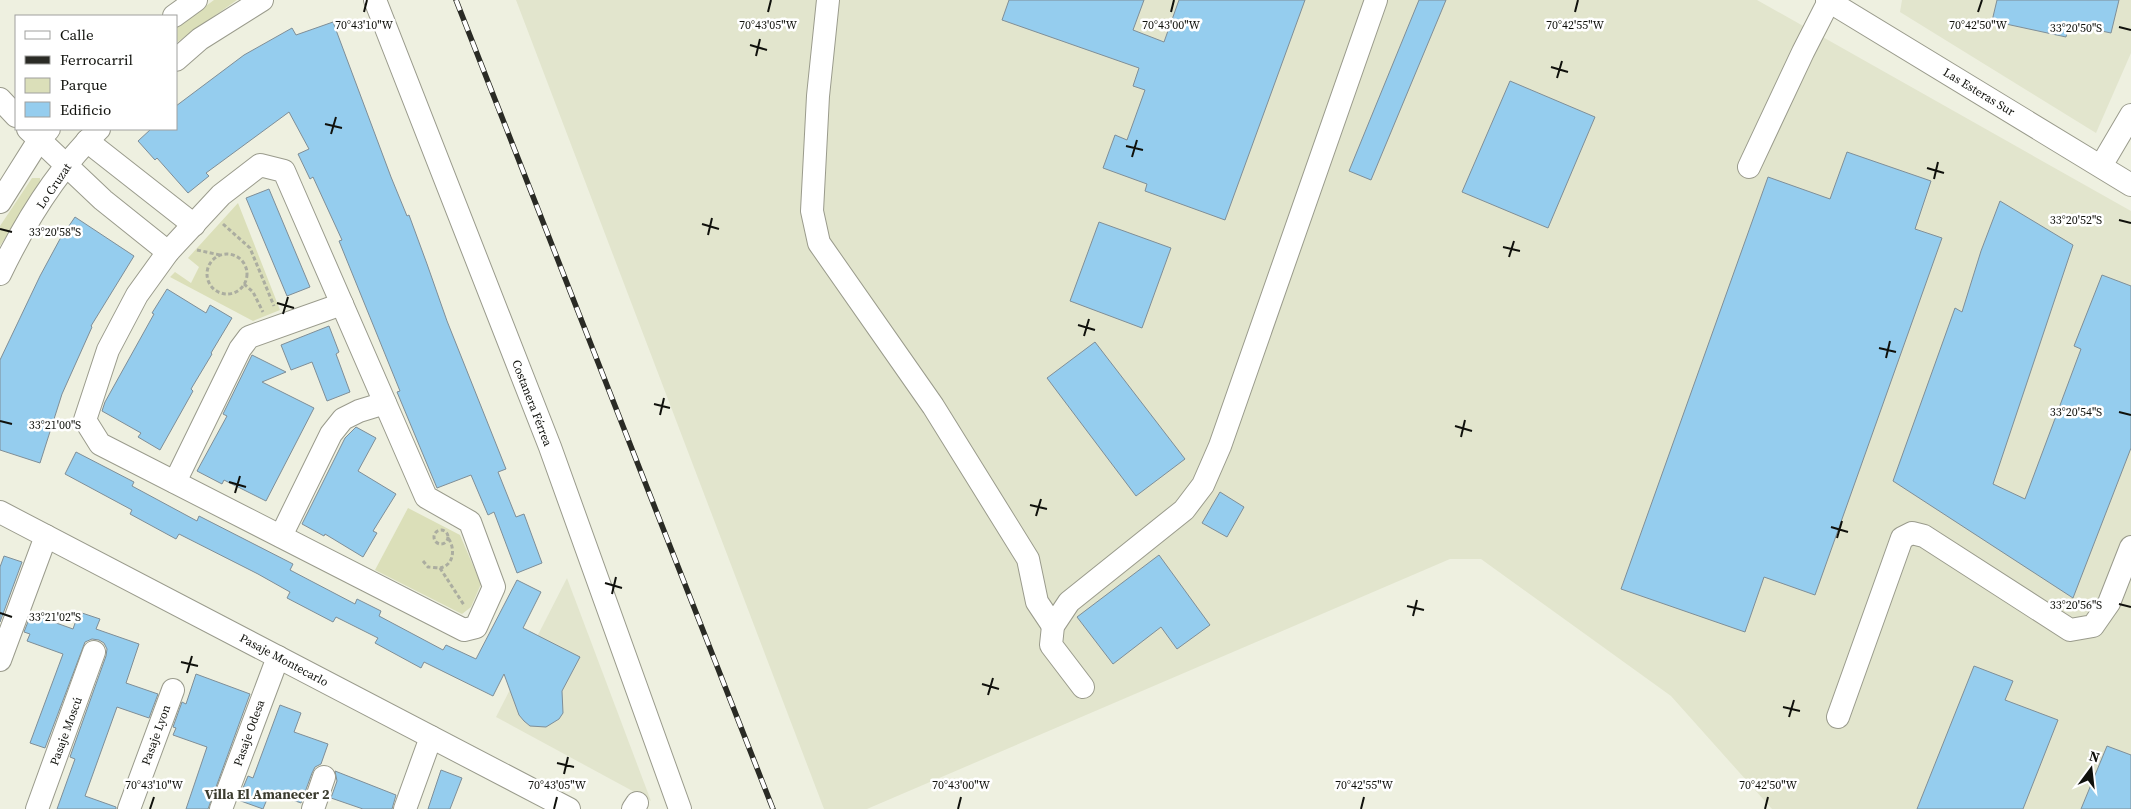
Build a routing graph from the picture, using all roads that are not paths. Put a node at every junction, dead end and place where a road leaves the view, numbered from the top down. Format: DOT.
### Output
graph roads {
  1 [pos="196,0"];
  2 [pos="262,0"];
  3 [pos="376,0"];
  4 [pos="828,0"];
  5 [pos="1376,0"];
  6 [pos="1839,3"];
  7 [pos="175,15"];
  8 [pos="178,58"];
  9 [pos="0,99"];
  10 [pos="15,115"];
  11 [pos="2131,116"];
  12 [pos="39,133"];
  13 [pos="93,135"];
  14 [pos="66,166"];
  15 [pos="2101,166"];
  16 [pos="1749,167"];
  17 [pos="130,176"];
  18 [pos="2131,185"];
  19 [pos="103,200"];
  20 [pos="0,202"];
  21 [pos="201,218"];
  22 [pos="168,252"];
  23 [pos="0,274"];
  24 [pos="342,304"];
  25 [pos="385,404"];
  26 [pos="175,482"];
  27 [pos="0,512"];
  28 [pos="46,536"];
  29 [pos="280,536"];
  30 [pos="2131,547"];
  31 [pos="1053,626"];
  32 [pos="94,652"];
  33 [pos="278,657"];
  34 [pos="0,660"];
  35 [pos="1083,687"];
  36 [pos="173,690"];
  37 [pos="1838,717"];
  38 [pos="431,737"];
  39 [pos="324,777"];
  40 [pos="38,809"];
  41 [pos="129,809"];
  42 [pos="221,809"];
  43 [pos="313,809"];
  44 [pos="405,809"];
  45 [pos="569,809"];
  46 [pos="680,809"];
  1 -- 7 [label="street"];
  2 -- 8 [label="street"];
  3 -- 46 [label="street, Costanera Férrea"];
  4 -- 31 [label="street"];
  5 -- 31 [label="street"];
  6 -- 15 [label="street, Las Esteras Sur"];
  6 -- 16 [label="street"];
  9 -- 10 [label="street"];
  11 -- 15 [label="street"];
  12 -- 14 [label="street"];
  12 -- 20 [label="street"];
  13 -- 14 [label="street, Lo Cruzat"];
  13 -- 17 [label="street"];
  14 -- 19 [label="street"];
  14 -- 23 [label="street, Lo Cruzat"];
  15 -- 18 [label="street, Las Esteras Sur"];
  17 -- 19 [label="street"];
  17 -- 21 [label="street"];
  19 -- 22 [label="street"];
  21 -- 22 [label="street"];
  21 -- 24 [label="street"];
  22 -- 26 [label="street"];
  24 -- 25 [label="street"];
  24 -- 26 [label="street"];
  25 -- 29 [label="street"];
  25 -- 29 [label="street"];
  26 -- 29 [label="street"];
  27 -- 28 [label="street, Pasaje Montecarlo"];
  28 -- 33 [label="street, Pasaje Montecarlo"];
  28 -- 34 [label="street"];
  30 -- 37 [label="street"];
  31 -- 35 [label="street"];
  32 -- 40 [label="street, Pasaje Moscú"];
  33 -- 38 [label="street, Pasaje Montecarlo"];
  33 -- 42 [label="street, Pasaje Odesa"];
  36 -- 41 [label="street, Pasaje Lyon"];
  38 -- 44 [label="street"];
  38 -- 45 [label="street, Pasaje Montecarlo"];
  39 -- 43 [label="street"];
}
